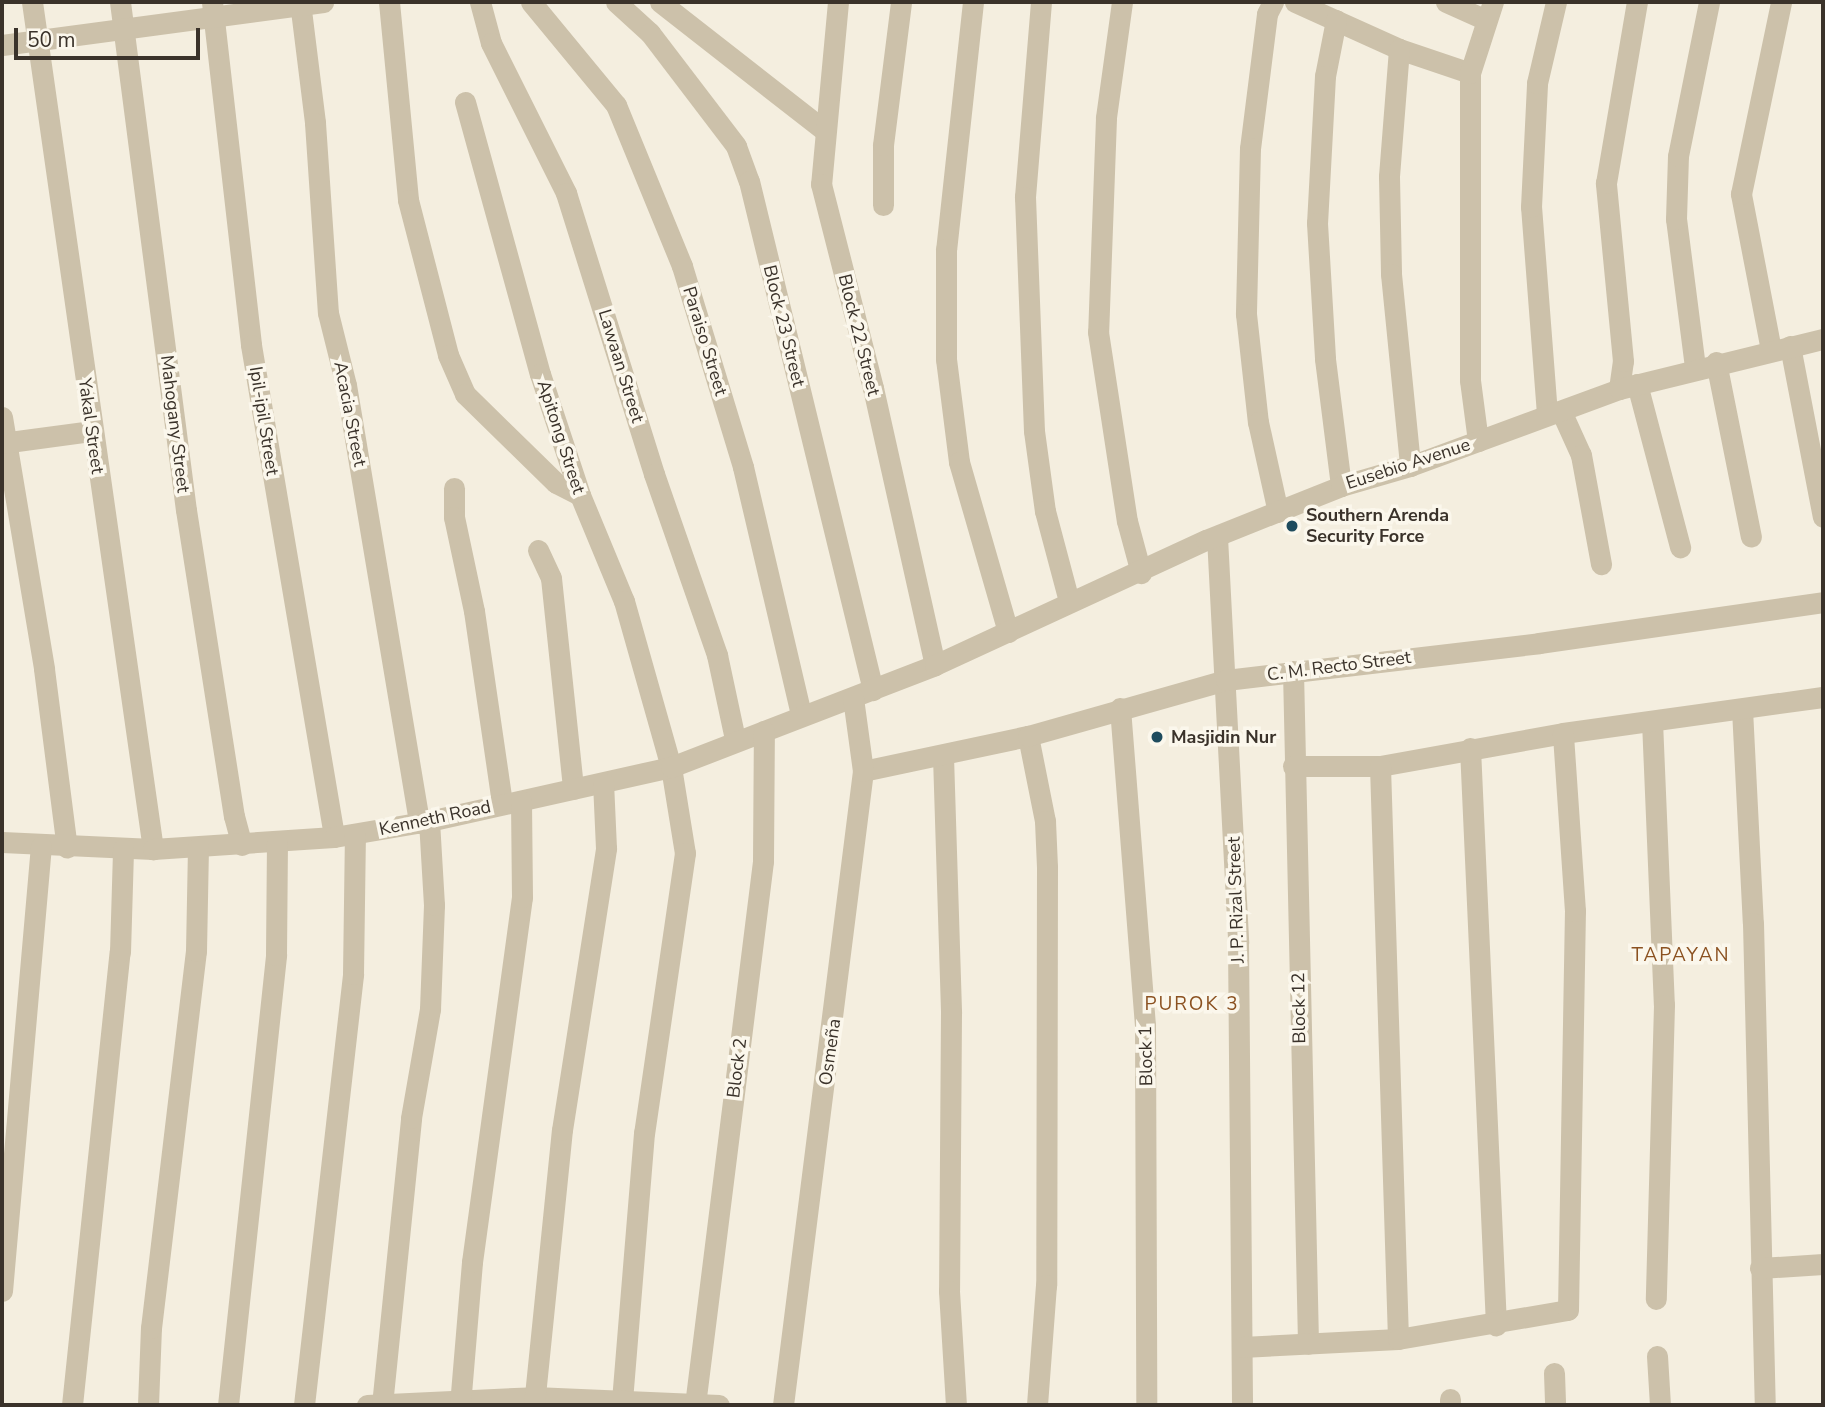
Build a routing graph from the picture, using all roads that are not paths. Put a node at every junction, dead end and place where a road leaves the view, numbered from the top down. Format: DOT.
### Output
graph roads {
  1 [pos="32,2"];
  2 [pos="120,2"];
  3 [pos="323,2"];
  4 [pos="389,2"];
  5 [pos="480,2"];
  6 [pos="531,2"];
  7 [pos="616,2"];
  8 [pos="660,2"];
  9 [pos="838,2"];
  10 [pos="901,2"];
  11 [pos="973,2"];
  12 [pos="1041,2"];
  13 [pos="1122,2"];
  14 [pos="1273,2"];
  15 [pos="1295,2"];
  16 [pos="1446,2"];
  17 [pos="1556,2"];
  18 [pos="1637,2"];
  19 [pos="1709,2"];
  20 [pos="1781,2"];
  21 [pos="301,3"];
  22 [pos="213,8"];
  23 [pos="1490,11"];
  24 [pos="1336,20"];
  25 [pos="123,26"];
  26 [pos="38,41"];
  27 [pos="2,45"];
  28 [pos="1399,49"];
  29 [pos="1469,73"];
  30 [pos="465,102"];
  31 [pos="824,130"];
  32 [pos="883,205"];
  33 [pos="1823,339"];
  34 [pos="1781,348"];
  35 [pos="1716,362"];
  36 [pos="1695,367"];
  37 [pos="1628,387"];
  38 [pos="1554,413"];
  39 [pos="2,417"];
  40 [pos="92,431"];
  41 [pos="1478,441"];
  42 [pos="4,443"];
  43 [pos="1410,466"];
  44 [pos="1342,486"];
  45 [pos="454,488"];
  46 [pos="580,495"];
  47 [pos="1278,512"];
  48 [pos="1823,517"];
  49 [pos="1217,537"];
  50 [pos="1751,537"];
  51 [pos="1680,547"];
  52 [pos="538,550"];
  53 [pos="1601,565"];
  54 [pos="1141,573"];
  55 [pos="1069,601"];
  56 [pos="1823,602"];
  57 [pos="1008,632"];
  58 [pos="935,665"];
  59 [pos="1293,671"];
  60 [pos="1226,680"];
  61 [pos="863,694"];
  62 [pos="1823,697"];
  63 [pos="1120,708"];
  64 [pos="1742,709"];
  65 [pos="801,715"];
  66 [pos="1652,721"];
  67 [pos="764,731"];
  68 [pos="1563,733"];
  69 [pos="1028,736"];
  70 [pos="735,739"];
  71 [pos="1470,748"];
  72 [pos="943,756"];
  73 [pos="1293,766"];
  74 [pos="1380,766"];
  75 [pos="671,767"];
  76 [pos="863,771"];
  77 [pos="603,783"];
  78 [pos="573,789"];
  79 [pos="511,802"];
  80 [pos="424,822"];
  81 [pos="344,835"];
  82 [pos="2,842"];
  83 [pos="277,843"];
  84 [pos="242,845"];
  85 [pos="41,847"];
  86 [pos="198,847"];
  87 [pos="67,848"];
  88 [pos="123,849"];
  89 [pos="153,849"];
  90 [pos="1823,1264"];
  91 [pos="1760,1268"];
  92 [pos="2,1291"];
  93 [pos="1656,1298"];
  94 [pos="1496,1325"];
  95 [pos="1398,1339"];
  96 [pos="1308,1344"];
  97 [pos="1242,1347"];
  98 [pos="1657,1356"];
  99 [pos="1554,1374"];
  100 [pos="534,1401"];
  101 [pos="613,1401"];
  102 [pos="460,1402"];
  103 [pos="695,1404"];
  104 [pos="72,1405"];
  105 [pos="148,1405"];
  106 [pos="228,1405"];
  107 [pos="304,1405"];
  108 [pos="367,1405"];
  109 [pos="382,1405"];
  110 [pos="719,1405"];
  111 [pos="783,1405"];
  112 [pos="956,1405"];
  113 [pos="1037,1405"];
  114 [pos="1146,1405"];
  115 [pos="1242,1405"];
  116 [pos="1555,1405"];
  117 [pos="1660,1405"];
  118 [pos="1765,1405"];
  1 -- 26 [label="street, Yakal Street"];
  2 -- 25 [label="street, Mahogany Street"];
  3 -- 21 [label="street"];
  4 -- 46 [label="street"];
  5 -- 70 [label="street, Lawaan Street"];
  6 -- 65 [label="street, Paraiso Street"];
  7 -- 61 [label="street, Block 23 Street"];
  8 -- 31 [label="street"];
  9 -- 31 [label="street, Block 22 Street"];
  10 -- 32 [label="street"];
  11 -- 57 [label="street"];
  12 -- 55 [label="street"];
  13 -- 54 [label="street"];
  14 -- 47 [label="street"];
  15 -- 24 [label="street"];
  16 -- 23 [label="street"];
  17 -- 38 [label="street"];
  18 -- 37 [label="street"];
  19 -- 36 [label="street"];
  20 -- 34 [label="street"];
  21 -- 22 [label="street"];
  21 -- 80 [label="street, Acacia Street"];
  22 -- 25 [label="street"];
  22 -- 81 [label="street, Ipil-ipil Street"];
  23 -- 29 [label="street"];
  24 -- 28 [label="street"];
  24 -- 44 [label="street"];
  25 -- 26 [label="street"];
  25 -- 84 [label="street, Mahogany Street"];
  26 -- 27 [label="street"];
  26 -- 40 [label="street, Yakal Street"];
  28 -- 29 [label="street"];
  28 -- 43 [label="street"];
  29 -- 41 [label="street"];
  30 -- 46 [label="street, Apitong Street"];
  31 -- 58 [label="street, Block 22 Street"];
  33 -- 34 [label="street, Eusebio Avenue"];
  34 -- 35 [label="street, Eusebio Avenue"];
  34 -- 48 [label="street"];
  35 -- 36 [label="street, Eusebio Avenue"];
  35 -- 50 [label="street"];
  36 -- 37 [label="street, Eusebio Avenue"];
  37 -- 38 [label="street, Eusebio Avenue"];
  37 -- 51 [label="street"];
  38 -- 41 [label="street, Eusebio Avenue"];
  38 -- 53 [label="street"];
  39 -- 42 [label="street"];
  40 -- 42 [label="street"];
  40 -- 89 [label="street, Yakal Street"];
  41 -- 43 [label="street, Eusebio Avenue"];
  42 -- 87 [label="street"];
  43 -- 44 [label="street, Eusebio Avenue"];
  44 -- 47 [label="street, Eusebio Avenue"];
  45 -- 79 [label="street"];
  46 -- 75 [label="street, Apitong Street"];
  47 -- 49 [label="street, Eusebio Avenue"];
  49 -- 54 [label="street, Eusebio Avenue"];
  49 -- 60 [label="street, J. P. Rizal Street"];
  52 -- 78 [label="street"];
  54 -- 55 [label="street, Eusebio Avenue"];
  55 -- 57 [label="street, Eusebio Avenue"];
  56 -- 59 [label="street, C. M. Recto Street"];
  57 -- 58 [label="street, Eusebio Avenue"];
  58 -- 61 [label="street, Eusebio Avenue"];
  59 -- 60 [label="street, C. M. Recto Street"];
  59 -- 73 [label="street, Block 12"];
  60 -- 63 [label="street, C. M. Recto Street"];
  60 -- 97 [label="street, J. P. Rizal Street"];
  61 -- 65 [label="street, Kenneth Road"];
  61 -- 76 [label="street, Osmeña"];
  62 -- 64 [label="street"];
  63 -- 69 [label="street, C. M. Recto Street"];
  63 -- 114 [label="street, Block 1"];
  64 -- 66 [label="street"];
  64 -- 91 [label="street"];
  65 -- 67 [label="street, Kenneth Road"];
  66 -- 68 [label="street"];
  66 -- 93 [label="street"];
  67 -- 70 [label="street, Kenneth Road"];
  67 -- 103 [label="street, Block 2"];
  68 -- 71 [label="street"];
  68 -- 94 [label="street"];
  69 -- 72 [label="street, C. M. Recto Street"];
  69 -- 113 [label="street"];
  70 -- 75 [label="street, Kenneth Road"];
  71 -- 74 [label="street"];
  71 -- 94 [label="street"];
  72 -- 76 [label="street, C. M. Recto Street"];
  72 -- 112 [label="street"];
  73 -- 74 [label="street"];
  73 -- 96 [label="street, Block 12"];
  74 -- 95 [label="street"];
  75 -- 77 [label="street, Kenneth Road"];
  75 -- 101 [label="street, Apitong Street"];
  76 -- 111 [label="street, Osmeña"];
  77 -- 78 [label="street, Kenneth Road"];
  77 -- 100 [label="street"];
  78 -- 79 [label="street, Kenneth Road"];
  79 -- 80 [label="street, Kenneth Road"];
  79 -- 102 [label="street"];
  80 -- 81 [label="street, Kenneth Road"];
  80 -- 109 [label="street, Acacia Street"];
  81 -- 83 [label="street, Kenneth Road"];
  81 -- 107 [label="street, Ipil-ipil Street"];
  82 -- 85 [label="street, Kenneth Road"];
  83 -- 84 [label="street, Kenneth Road"];
  83 -- 106 [label="street"];
  84 -- 86 [label="street, Kenneth Road"];
  85 -- 87 [label="street, Kenneth Road"];
  85 -- 92 [label="street"];
  86 -- 89 [label="street, Kenneth Road"];
  86 -- 105 [label="street"];
  87 -- 88 [label="street, Kenneth Road"];
  88 -- 89 [label="street, Kenneth Road"];
  88 -- 104 [label="street"];
  90 -- 91 [label="street"];
  91 -- 118 [label="street"];
  94 -- 95 [label="street"];
  95 -- 96 [label="street"];
  96 -- 97 [label="street"];
  97 -- 115 [label="street, J. P. Rizal Street"];
  98 -- 117 [label="street"];
  99 -- 116 [label="street"];
  100 -- 101 [label="street"];
  100 -- 102 [label="street"];
  101 -- 103 [label="street"];
  102 -- 109 [label="street"];
  103 -- 110 [label="street"];
  108 -- 109 [label="street"];
}
